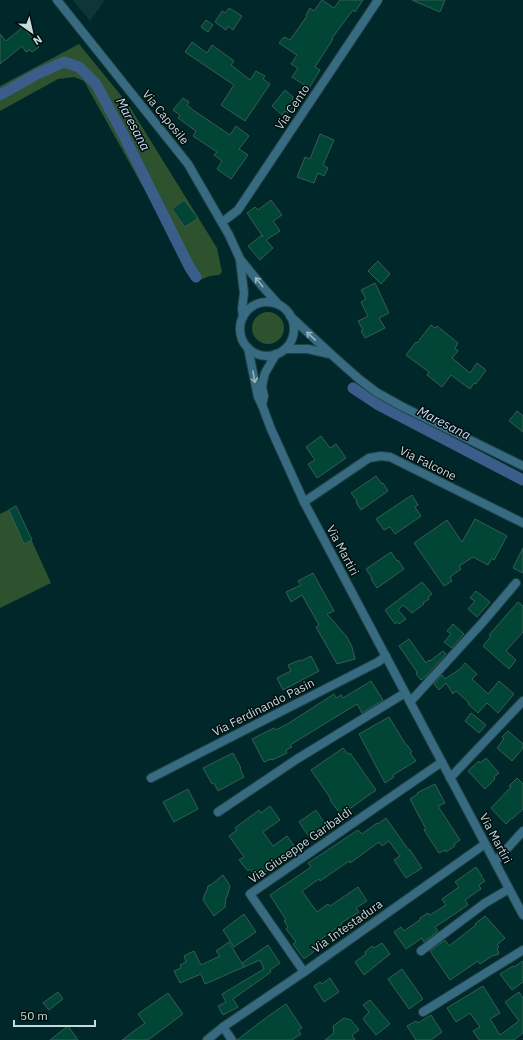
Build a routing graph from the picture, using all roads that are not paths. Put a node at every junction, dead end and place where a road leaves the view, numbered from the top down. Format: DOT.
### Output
graph roads {
  1 [pos="57,0"];
  2 [pos="378,0"];
  3 [pos="222,222"];
  4 [pos="240,259"];
  5 [pos="278,304"];
  6 [pos="290,316"];
  7 [pos="243,317"];
  8 [pos="248,348"];
  9 [pos="285,349"];
  10 [pos="276,354"];
  11 [pos="332,355"];
  12 [pos="262,405"];
  13 [pos="523,466"];
  14 [pos="304,502"];
  15 [pos="523,523"];
  16 [pos="516,583"];
  17 [pos="386,656"];
  18 [pos="405,693"];
  19 [pos="523,701"];
  20 [pos="410,702"];
  21 [pos="442,762"];
  22 [pos="151,778"];
  23 [pos="450,778"];
  24 [pos="218,812"];
  25 [pos="523,832"];
  26 [pos="485,844"];
  27 [pos="495,862"];
  28 [pos="509,889"];
  29 [pos="523,915"];
  30 [pos="523,950"];
  31 [pos="421,951"];
  32 [pos="304,972"];
  33 [pos="423,1012"];
  34 [pos="223,1027"];
  35 [pos="207,1040"];
  36 [pos="232,1040"];
  1 -- 3 [label="street, Via Caposile"];
  2 -- 3 [label="street, Via Cento"];
  3 -- 4 [label="street, Via Caposile"];
  5 -- 4 [label="street, Via Caposile, one-way"];
  4 -- 7 [label="street, Via Caposile"];
  5 -- 6 [label="street"];
  5 -- 7 [label="street"];
  6 -- 9 [label="street"];
  11 -- 6 [label="street, one-way"];
  7 -- 8 [label="street"];
  8 -- 10 [label="street"];
  8 -- 12 [label="street, Via Martiri, one-way"];
  9 -- 10 [label="street"];
  9 -- 11 [label="street"];
  10 -- 12 [label="street, Via Martiri"];
  11 -- 13 [label="street"];
  12 -- 14 [label="street, Via Martiri"];
  14 -- 15 [label="street, Via Falcone"];
  14 -- 17 [label="street, Via Martiri"];
  16 -- 20 [label="street"];
  17 -- 18 [label="street, Via Martiri"];
  17 -- 22 [label="street, Via Ferdinando Pasin"];
  18 -- 20 [label="street, Via Martiri"];
  18 -- 24 [label="street"];
  19 -- 23 [label="street"];
  20 -- 21 [label="street, Via Martiri"];
  21 -- 23 [label="street, Via Martiri"];
  21 -- 32 [label="street, Via Giuseppe Garibaldi"];
  23 -- 26 [label="street, Via Martiri"];
  25 -- 27 [label="street"];
  26 -- 27 [label="street, Via Martiri"];
  26 -- 32 [label="street, Via Intestadura"];
  27 -- 28 [label="street, Via Martiri"];
  28 -- 29 [label="street, Via Martiri"];
  28 -- 31 [label="street"];
  30 -- 33 [label="street"];
  32 -- 34 [label="street, Via Intestadura"];
  34 -- 35 [label="street, Via Intestadura"];
  34 -- 36 [label="street"];
}
